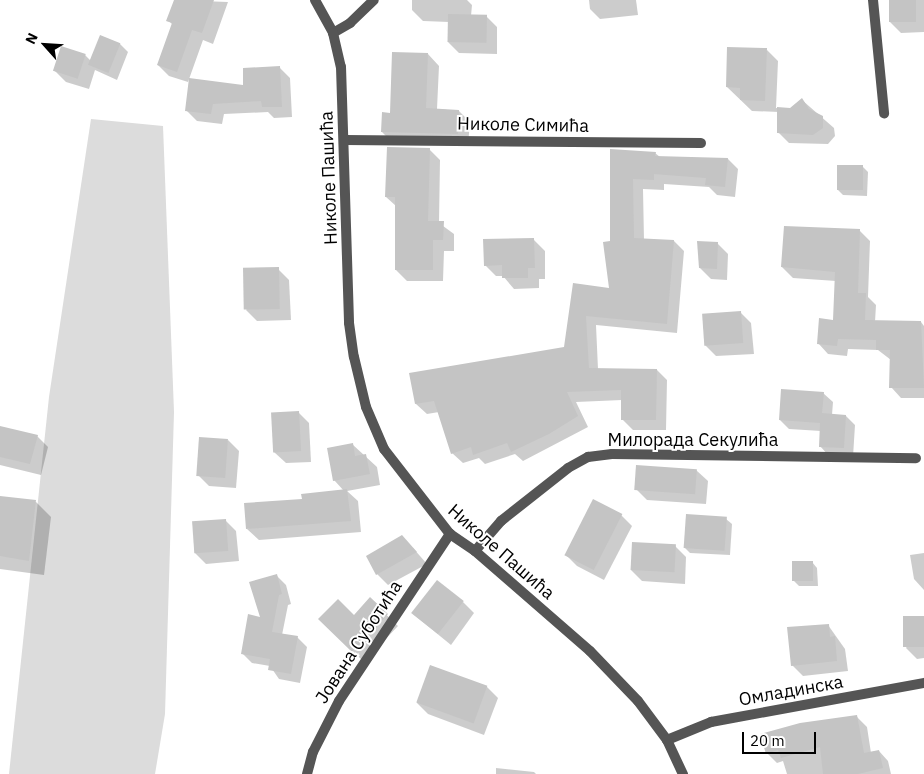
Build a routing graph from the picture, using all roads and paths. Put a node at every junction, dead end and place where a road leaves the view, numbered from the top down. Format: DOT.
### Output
graph roads {
  1 [pos="315,0"];
  2 [pos="374,0"];
  3 [pos="874,0"];
  4 [pos="333,33"];
  5 [pos="884,113"];
  6 [pos="345,140"];
  7 [pos="701,143"];
  8 [pos="916,458"];
  9 [pos="450,534"];
  10 [pos="475,551"];
  11 [pos="924,683"];
  12 [pos="667,740"];
  13 [pos="307,774"];
  14 [pos="683,774"];
  1 -- 4 [label="street, Николе Пашића"];
  2 -- 4 [label="street"];
  3 -- 5 [label="street"];
  4 -- 6 [label="street, Николе Пашића"];
  6 -- 7 [label="street, Николе Симића"];
  6 -- 9 [label="street, Николе Пашића"];
  8 -- 10 [label="street, Милорада Секулића"];
  9 -- 10 [label="street, Николе Пашића"];
  9 -- 13 [label="street, Јована Суботића"];
  10 -- 12 [label="street, Николе Пашића"];
  11 -- 12 [label="street, Омладинска"];
  12 -- 14 [label="street, Николе Пашића"];
}
